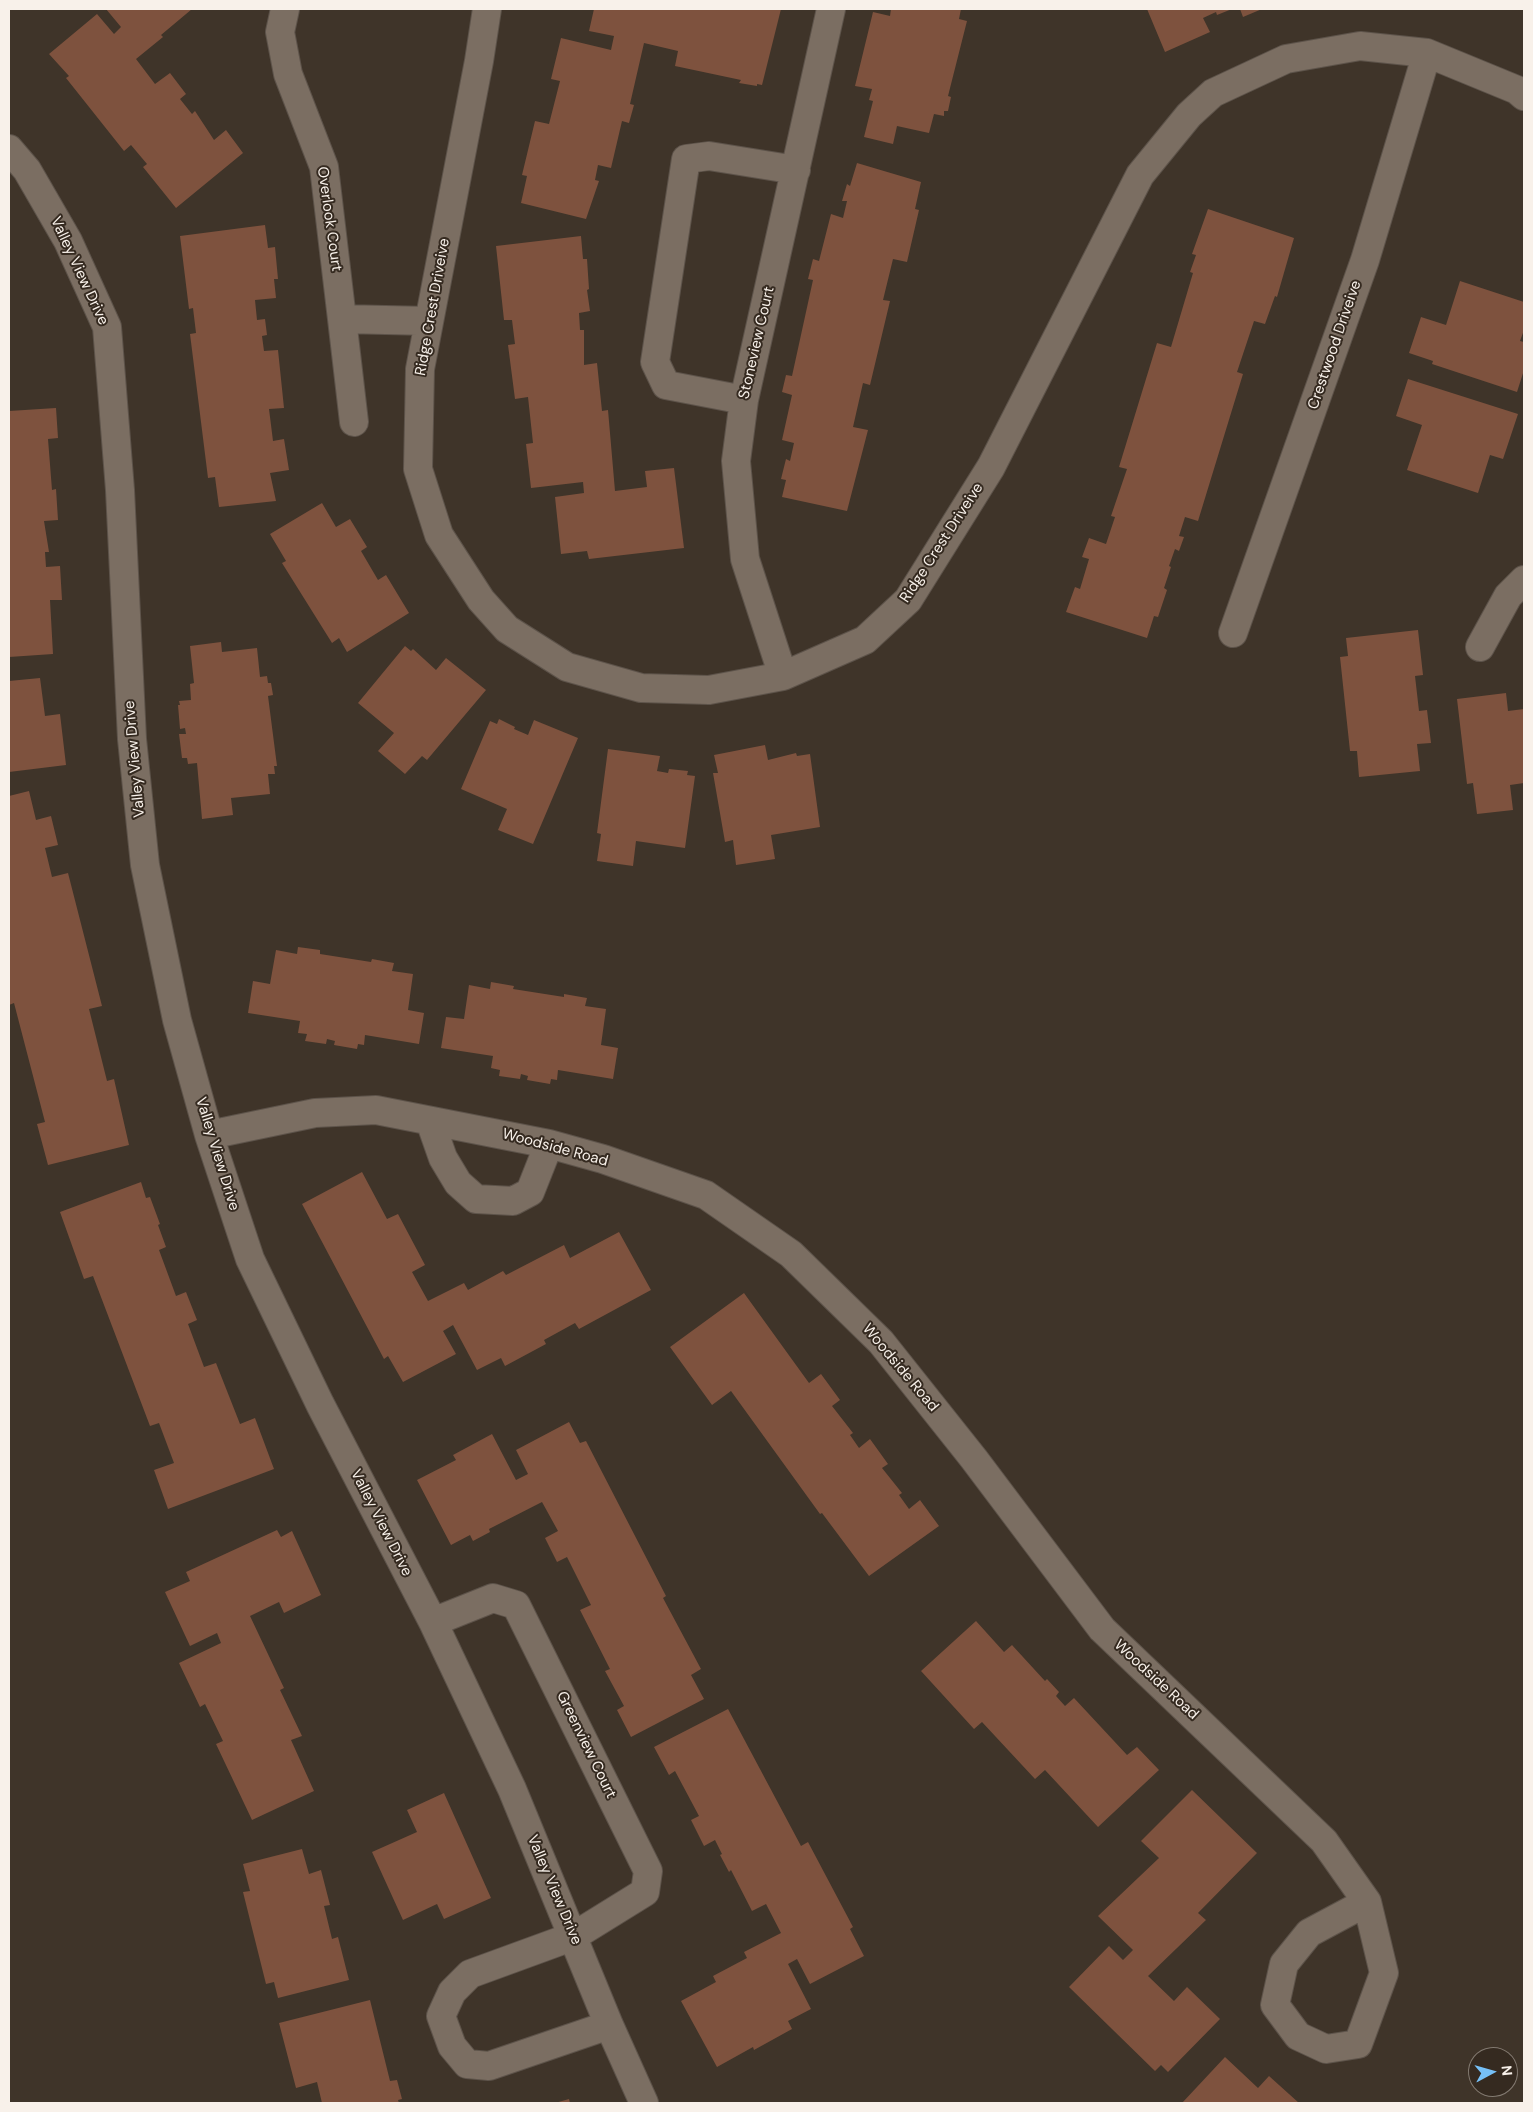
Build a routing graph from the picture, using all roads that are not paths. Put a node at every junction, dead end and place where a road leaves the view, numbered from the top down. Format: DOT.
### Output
graph roads {
  1 [pos="285,9"];
  2 [pos="487,9"];
  3 [pos="831,9"];
  4 [pos="1427,53"];
  5 [pos="1524,96"];
  6 [pos="9,149"];
  7 [pos="796,170"];
  8 [pos="342,319"];
  9 [pos="429,321"];
  10 [pos="744,400"];
  11 [pos="354,422"];
  12 [pos="1524,580"];
  13 [pos="1233,633"];
  14 [pos="1480,647"];
  15 [pos="783,676"];
  16 [pos="430,1121"];
  17 [pos="209,1135"];
  18 [pos="549,1144"];
  19 [pos="432,1622"];
  20 [pos="1367,1902"];
  21 [pos="574,1936"];
  22 [pos="609,2025"];
  23 [pos="644,2103"];
  1 -- 8 [label="street, Overlook Court"];
  2 -- 9 [label="street, Ridge Crest Driveive"];
  3 -- 7 [label="street, Stoneview Court"];
  4 -- 5 [label="street, Ridge Crest Driveive"];
  4 -- 13 [label="street, Crestwood Driveive"];
  4 -- 15 [label="street, Ridge Crest Driveive"];
  6 -- 17 [label="street, Valley View Drive"];
  7 -- 10 [label="street, Stoneview Court"];
  7 -- 10 [label="street"];
  8 -- 9 [label="street"];
  8 -- 11 [label="street, Overlook Court"];
  9 -- 15 [label="street, Ridge Crest Driveive"];
  10 -- 15 [label="street, Stoneview Court"];
  12 -- 14 [label="street"];
  16 -- 17 [label="street, Woodside Road"];
  16 -- 18 [label="street, Woodside Road"];
  16 -- 18 [label="street"];
  17 -- 19 [label="street, Valley View Drive"];
  18 -- 20 [label="street, Woodside Road"];
  19 -- 21 [label="street, Valley View Drive"];
  19 -- 21 [label="street, Greenview Court"];
  20 -- 20 [label="street, Woodside Road"];
  21 -- 22 [label="street, Valley View Drive"];
  21 -- 22 [label="street"];
  22 -- 23 [label="street, Valley View Drive"];
}
